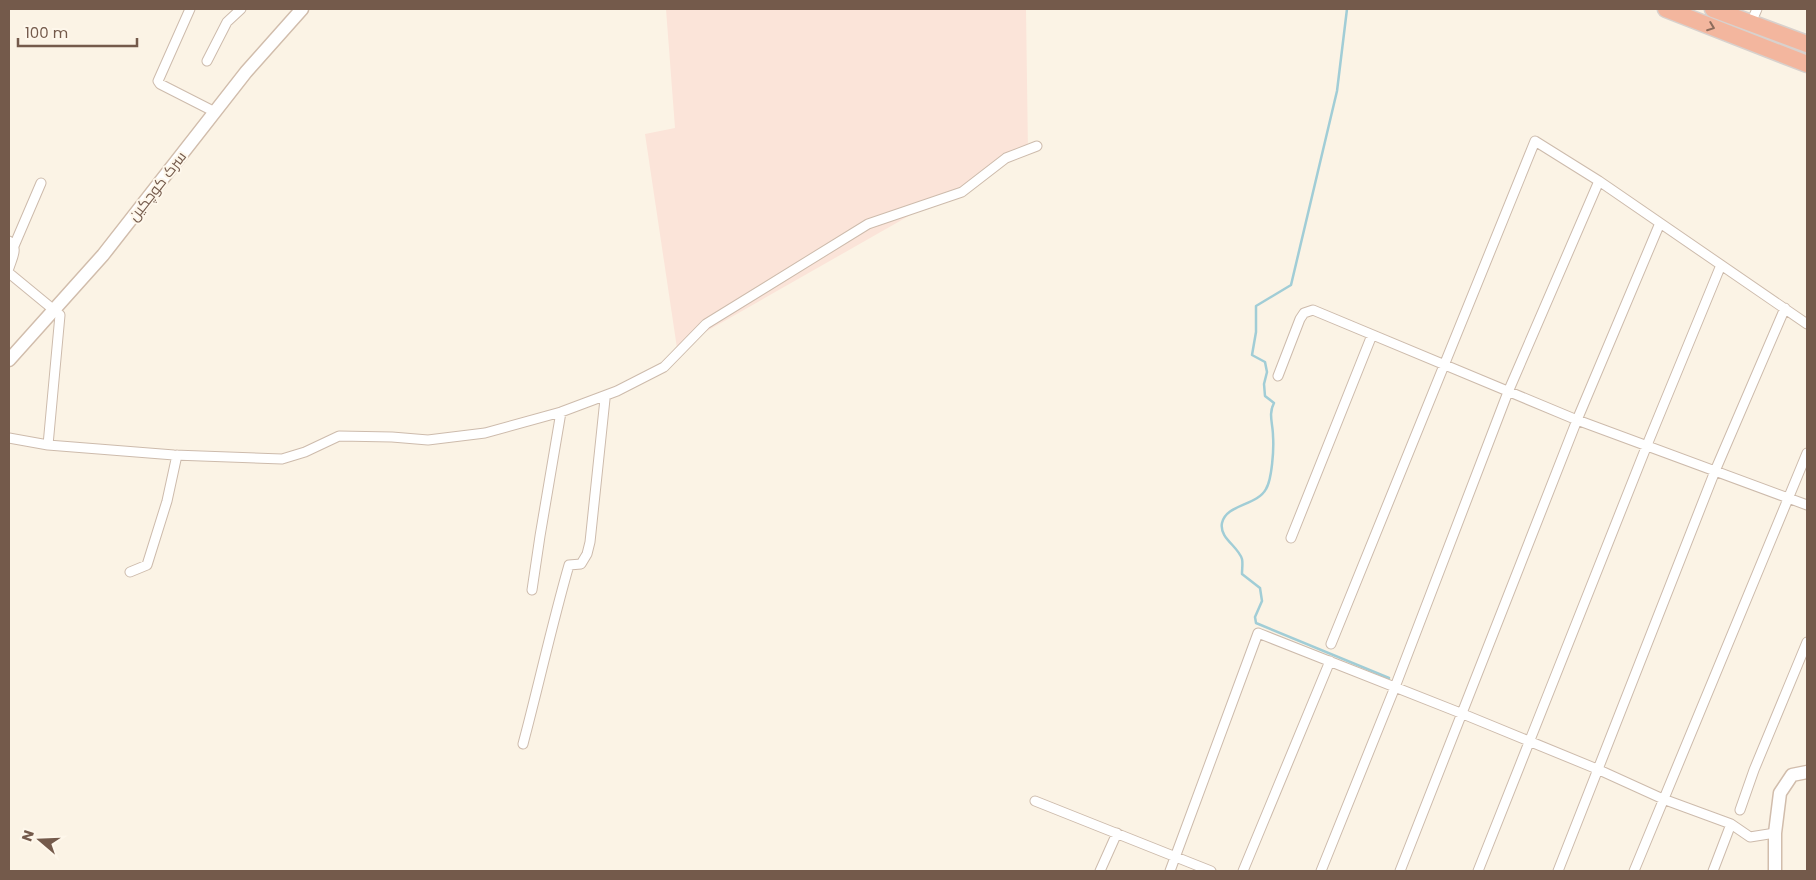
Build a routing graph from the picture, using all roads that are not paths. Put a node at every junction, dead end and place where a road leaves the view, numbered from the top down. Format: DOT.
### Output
graph roads {
  1 [pos="190,9"];
  2 [pos="241,9"];
  3 [pos="302,9"];
  4 [pos="1666,9"];
  5 [pos="1713,9"];
  6 [pos="1754,16"];
  7 [pos="1807,44"];
  8 [pos="207,61"];
  9 [pos="1807,64"];
  10 [pos="214,112"];
  11 [pos="1037,146"];
  12 [pos="1599,181"];
  13 [pos="40,183"];
  14 [pos="1660,224"];
  15 [pos="12,243"];
  16 [pos="1721,265"];
  17 [pos="9,268"];
  18 [pos="9,273"];
  19 [pos="1785,308"];
  20 [pos="54,309"];
  21 [pos="1807,324"];
  22 [pos="1372,335"];
  23 [pos="9,360"];
  24 [pos="1444,364"];
  25 [pos="1278,376"];
  26 [pos="1508,392"];
  27 [pos="604,396"];
  28 [pos="561,412"];
  29 [pos="1577,420"];
  30 [pos="9,438"];
  31 [pos="48,444"];
  32 [pos="1647,445"];
  33 [pos="1807,453"];
  34 [pos="177,455"];
  35 [pos="1715,471"];
  36 [pos="1788,498"];
  37 [pos="1807,505"];
  38 [pos="1291,538"];
  39 [pos="130,572"];
  40 [pos="532,590"];
  41 [pos="1807,642"];
  42 [pos="1331,644"];
  43 [pos="1330,661"];
  44 [pos="1395,687"];
  45 [pos="1463,714"];
  46 [pos="1529,742"];
  47 [pos="523,744"];
  48 [pos="1597,769"];
  49 [pos="1807,772"];
  50 [pos="1663,799"];
  51 [pos="1035,801"];
  52 [pos="1740,810"];
  53 [pos="1731,824"];
  54 [pos="1117,833"];
  55 [pos="1765,835"];
  56 [pos="1176,857"];
  57 [pos="1100,871"];
  58 [pos="1170,871"];
  59 [pos="1211,871"];
  60 [pos="1244,871"];
  61 [pos="1321,871"];
  62 [pos="1400,871"];
  63 [pos="1478,871"];
  64 [pos="1558,871"];
  65 [pos="1634,871"];
  66 [pos="1713,871"];
  67 [pos="1776,871"];
  1 -- 10 [label="street"];
  2 -- 8 [label="street"];
  3 -- 10 [label="main road, سرک کوچکین"];
  4 -- 9 [label="highway, one-way"];
  5 -- 6 [label="highway"];
  6 -- 7 [label="highway"];
  10 -- 20 [label="main road, سرک کوچکین"];
  11 -- 27 [label="street"];
  12 -- 14 [label="street"];
  12 -- 24 [label="street"];
  12 -- 26 [label="street"];
  13 -- 15 [label="street"];
  14 -- 16 [label="street"];
  14 -- 29 [label="street"];
  15 -- 17 [label="street"];
  16 -- 19 [label="street"];
  16 -- 32 [label="street"];
  18 -- 20 [label="street"];
  19 -- 21 [label="street"];
  19 -- 35 [label="street"];
  20 -- 23 [label="main road, سرک کوچکین"];
  20 -- 31 [label="street"];
  22 -- 24 [label="street"];
  22 -- 25 [label="street"];
  22 -- 38 [label="street"];
  24 -- 26 [label="street"];
  24 -- 42 [label="street"];
  26 -- 29 [label="street"];
  26 -- 44 [label="street"];
  27 -- 28 [label="street"];
  27 -- 47 [label="street"];
  28 -- 34 [label="street"];
  28 -- 40 [label="street"];
  29 -- 32 [label="street"];
  29 -- 45 [label="street"];
  30 -- 31 [label="street"];
  31 -- 34 [label="street"];
  32 -- 35 [label="street"];
  32 -- 46 [label="street"];
  33 -- 36 [label="street"];
  34 -- 39 [label="street"];
  35 -- 36 [label="street"];
  35 -- 48 [label="street"];
  36 -- 37 [label="street"];
  36 -- 50 [label="street"];
  41 -- 52 [label="street"];
  43 -- 44 [label="street"];
  43 -- 56 [label="street"];
  43 -- 60 [label="street"];
  44 -- 45 [label="street"];
  44 -- 61 [label="street"];
  45 -- 46 [label="street"];
  45 -- 62 [label="street"];
  46 -- 48 [label="street"];
  46 -- 63 [label="street"];
  48 -- 50 [label="street"];
  48 -- 64 [label="street"];
  49 -- 55 [label="main road"];
  50 -- 53 [label="street"];
  50 -- 65 [label="street"];
  51 -- 54 [label="street"];
  53 -- 55 [label="street"];
  53 -- 66 [label="street"];
  54 -- 56 [label="street"];
  54 -- 57 [label="street"];
  55 -- 67 [label="main road"];
  56 -- 58 [label="street"];
  56 -- 59 [label="street"];
}
